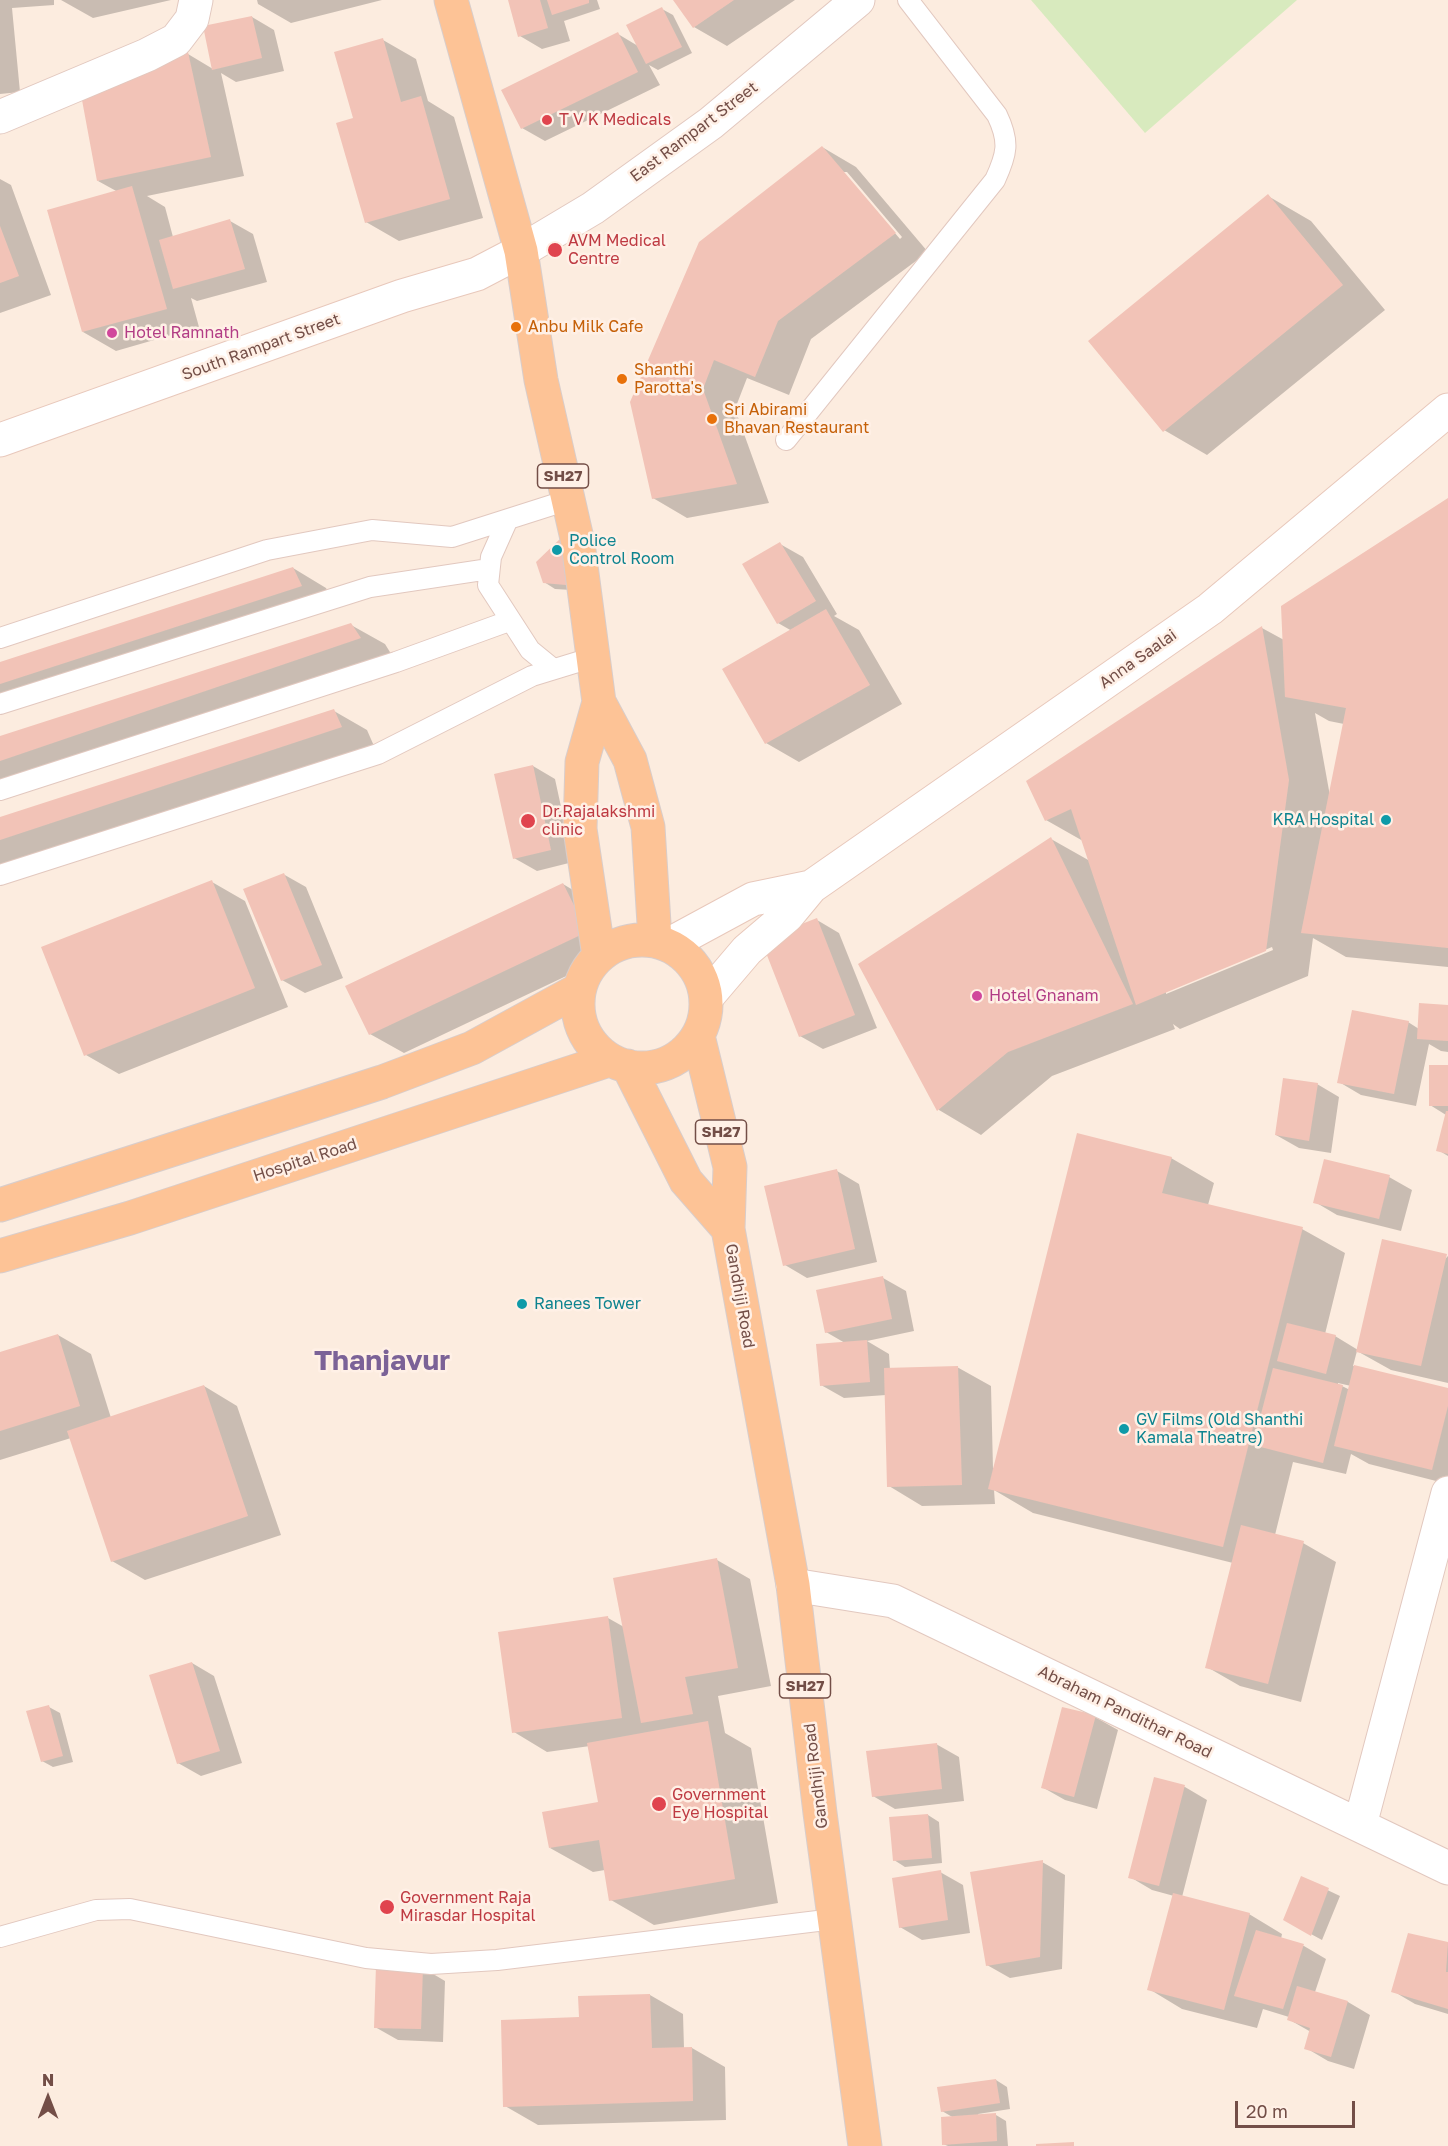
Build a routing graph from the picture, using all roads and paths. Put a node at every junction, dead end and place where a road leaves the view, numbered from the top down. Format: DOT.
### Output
graph roads {
  1 [pos="196,0"];
  2 [pos="451,0"];
  3 [pos="858,0"];
  4 [pos="908,0"];
  5 [pos="0,117"];
  6 [pos="521,251"];
  7 [pos="1448,410"];
  8 [pos="0,440"];
  9 [pos="786,440"];
  10 [pos="568,500"];
  11 [pos="508,519"];
  12 [pos="489,569"];
  13 [pos="509,621"];
  14 [pos="0,638"];
  15 [pos="594,657"];
  16 [pos="552,668"];
  17 [pos="599,702"];
  18 [pos="0,704"];
  19 [pos="0,790"];
  20 [pos="0,875"];
  21 [pos="811,887"];
  22 [pos="662,943"];
  23 [pos="599,956"];
  24 [pos="578,990"];
  25 [pos="706,997"];
  26 [pos="698,1036"];
  27 [pos="619,1063"];
  28 [pos="0,1205"];
  29 [pos="728,1229"];
  30 [pos="0,1256"];
  31 [pos="1448,1493"];
  32 [pos="793,1585"];
  33 [pos="1360,1825"];
  34 [pos="1448,1868"];
  35 [pos="834,1919"];
  36 [pos="0,1937"];
  37 [pos="865,2146"];
  1 -- 5 [label="street"];
  2 -- 6 [label="main road, SH27"];
  3 -- 6 [label="street, East Rampart Street"];
  4 -- 9 [label="lane"];
  6 -- 8 [label="street, South Rampart Street"];
  6 -- 10 [label="main road, SH27"];
  7 -- 21 [label="street, Anna Saalai"];
  10 -- 11 [label="lane"];
  10 -- 15 [label="main road, SH27"];
  11 -- 12 [label="lane"];
  11 -- 14 [label="lane"];
  12 -- 13 [label="lane"];
  12 -- 18 [label="lane"];
  13 -- 16 [label="lane"];
  13 -- 19 [label="lane"];
  15 -- 16 [label="lane"];
  15 -- 17 [label="main road, SH27"];
  16 -- 20 [label="lane"];
  17 -- 22 [label="main road, SH27"];
  17 -- 23 [label="main road, SH27"];
  21 -- 22 [label="street, Anna Saalai"];
  21 -- 25 [label="street, Anna Saalai"];
  22 -- 23 [label="main road"];
  22 -- 25 [label="main road"];
  23 -- 24 [label="main road"];
  24 -- 27 [label="main road"];
  24 -- 28 [label="main road"];
  25 -- 26 [label="main road"];
  26 -- 27 [label="main road"];
  26 -- 29 [label="main road, Gandhiji Road / SH27"];
  27 -- 29 [label="main road, Gandhiji Road"];
  27 -- 30 [label="main road, Hospital Road"];
  29 -- 32 [label="main road, Gandhiji Road / SH27"];
  31 -- 33 [label="street"];
  32 -- 33 [label="street, Abraham Pandithar Road"];
  32 -- 35 [label="main road, Gandhiji Road / SH27"];
  33 -- 34 [label="street, Abraham Pandithar Road"];
  35 -- 36 [label="lane"];
  35 -- 37 [label="main road, Gandhiji Road / SH27"];
}
